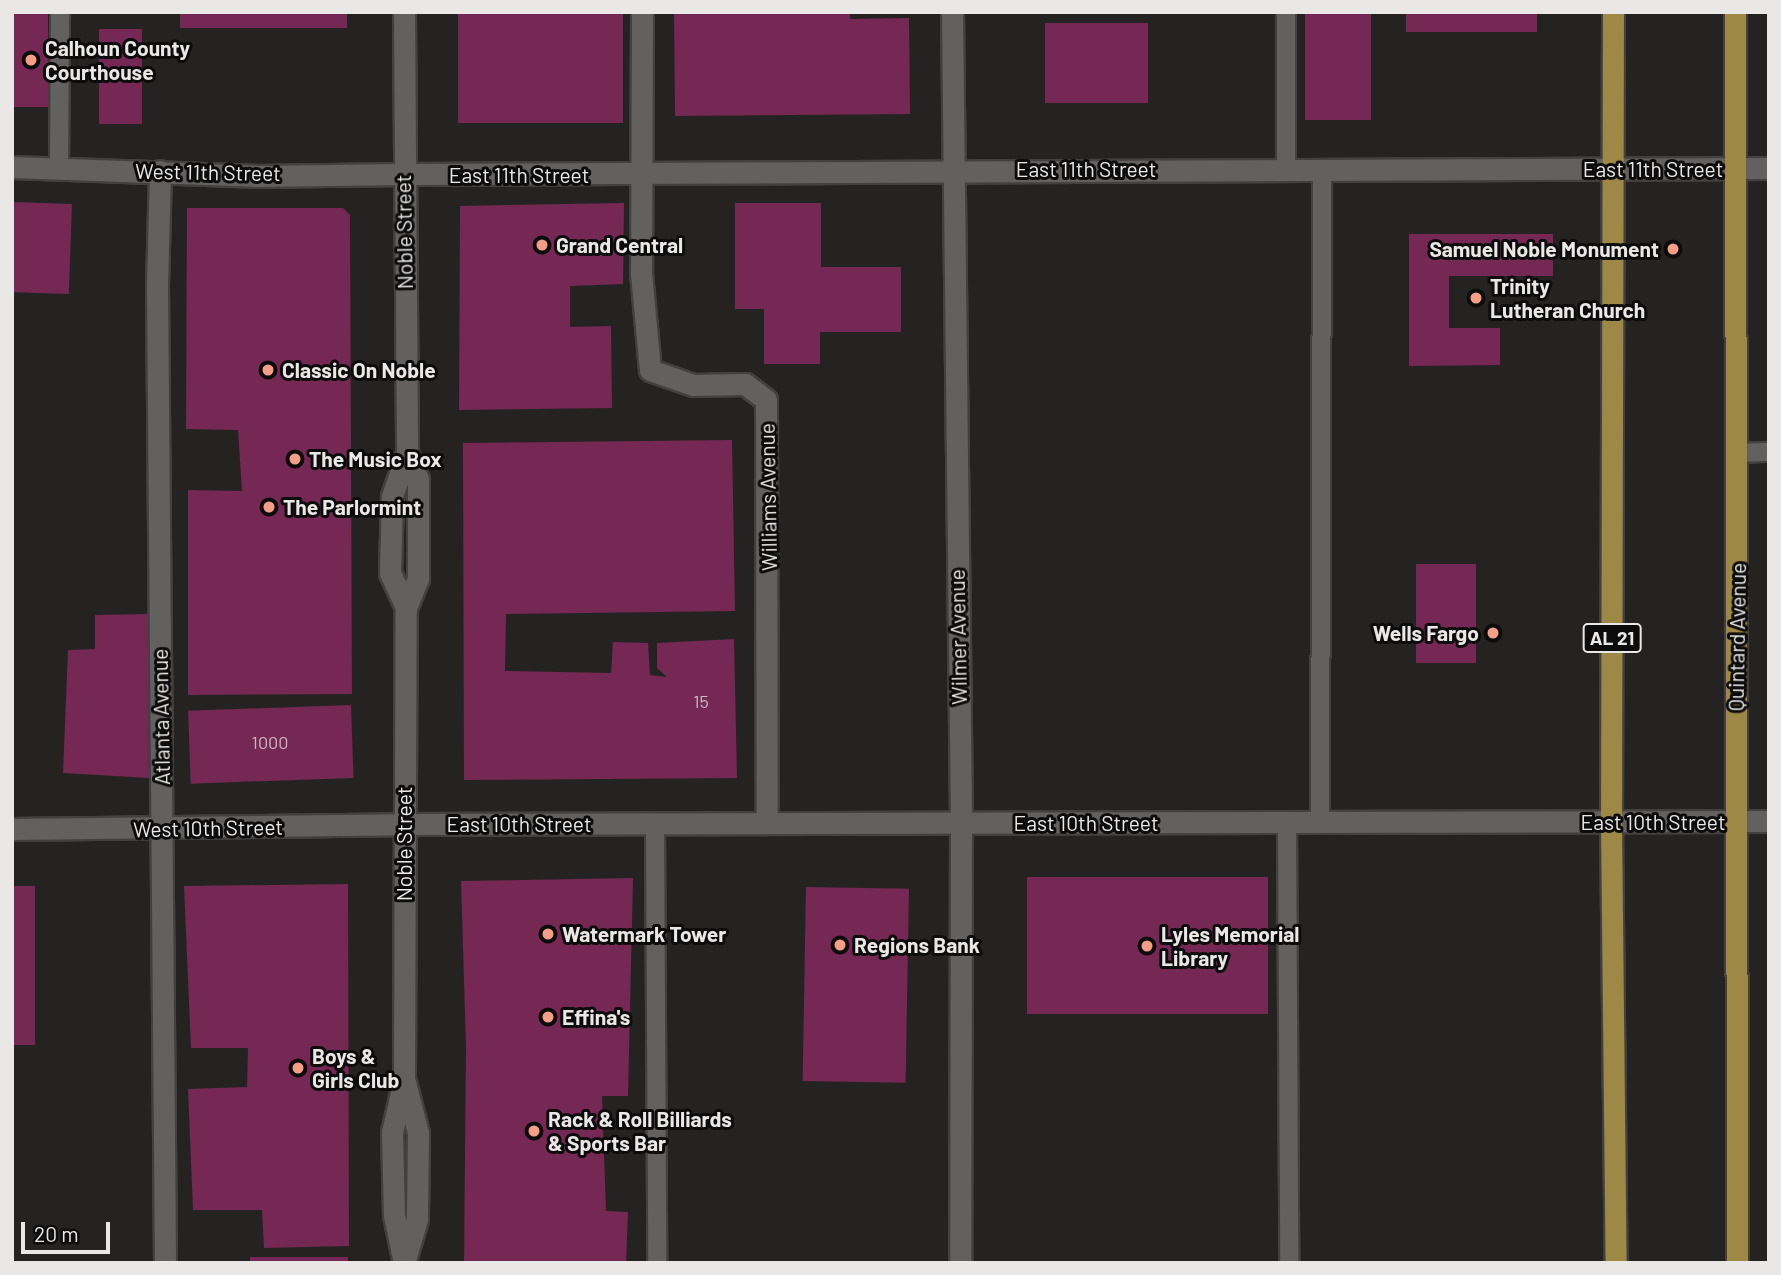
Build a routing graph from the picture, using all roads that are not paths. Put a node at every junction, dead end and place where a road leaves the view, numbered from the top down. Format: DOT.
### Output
graph roads {
  1 [pos="60,12"];
  2 [pos="404,12"];
  3 [pos="642,12"];
  4 [pos="952,12"];
  5 [pos="1286,12"];
  6 [pos="1613,12"];
  7 [pos="1735,12"];
  8 [pos="12,167"];
  9 [pos="1769,168"];
  10 [pos="59,169"];
  11 [pos="950,169"];
  12 [pos="1286,169"];
  13 [pos="1322,169"];
  14 [pos="1613,169"];
  15 [pos="1738,169"];
  16 [pos="160,172"];
  17 [pos="404,174"];
  18 [pos="642,175"];
  19 [pos="1769,452"];
  20 [pos="1737,453"];
  21 [pos="1733,821"];
  22 [pos="1769,821"];
  23 [pos="1287,822"];
  24 [pos="1320,822"];
  25 [pos="1611,822"];
  26 [pos="655,823"];
  27 [pos="767,823"];
  28 [pos="961,823"];
  29 [pos="403,824"];
  30 [pos="12,829"];
  31 [pos="162,829"];
  32 [pos="165,1263"];
  33 [pos="404,1263"];
  34 [pos="657,1263"];
  35 [pos="960,1263"];
  36 [pos="1289,1263"];
  37 [pos="1616,1263"];
  38 [pos="1737,1263"];
  1 -- 10 [label="lane"];
  2 -- 17 [label="street, Noble Street"];
  3 -- 18 [label="street, Williams Avenue"];
  4 -- 11 [label="street, Wilmer Avenue"];
  5 -- 12 [label="lane"];
  6 -- 14 [label="highway, AL 21"];
  7 -- 15 [label="highway, Quintard Avenue"];
  8 -- 10 [label="street, West 11th Street"];
  9 -- 15 [label="street, East 11th Street"];
  10 -- 16 [label="street, West 11th Street"];
  11 -- 12 [label="street, East 11th Street"];
  11 -- 18 [label="street, East 11th Street"];
  11 -- 28 [label="street, Wilmer Avenue"];
  12 -- 13 [label="street, East 11th Street"];
  13 -- 14 [label="street, East 11th Street"];
  13 -- 24 [label="lane"];
  14 -- 15 [label="street, East 11th Street"];
  14 -- 25 [label="highway, AL 21"];
  15 -- 20 [label="highway, Quintard Avenue"];
  16 -- 17 [label="street, West 11th Street"];
  16 -- 31 [label="street, Atlanta Avenue"];
  17 -- 18 [label="street, East 11th Street"];
  17 -- 29 [label="street, Noble Street"];
  18 -- 27 [label="street, Williams Avenue"];
  19 -- 20 [label="lane"];
  20 -- 21 [label="highway, Quintard Avenue"];
  21 -- 22 [label="street, East 10th Street"];
  21 -- 25 [label="street, East 10th Street"];
  21 -- 38 [label="highway, Quintard Avenue"];
  23 -- 24 [label="street, East 10th Street"];
  23 -- 28 [label="street, East 10th Street"];
  23 -- 36 [label="lane"];
  24 -- 25 [label="street, East 10th Street"];
  25 -- 37 [label="highway, AL 21"];
  26 -- 27 [label="street, East 10th Street"];
  26 -- 29 [label="street, East 10th Street"];
  26 -- 34 [label="lane"];
  27 -- 28 [label="street, East 10th Street"];
  28 -- 35 [label="street, Wilmer Avenue"];
  29 -- 31 [label="street, West 10th Street"];
  29 -- 33 [label="street, Noble Street"];
  30 -- 31 [label="street, West 10th Street"];
  31 -- 32 [label="street, Atlanta Avenue"];
}
